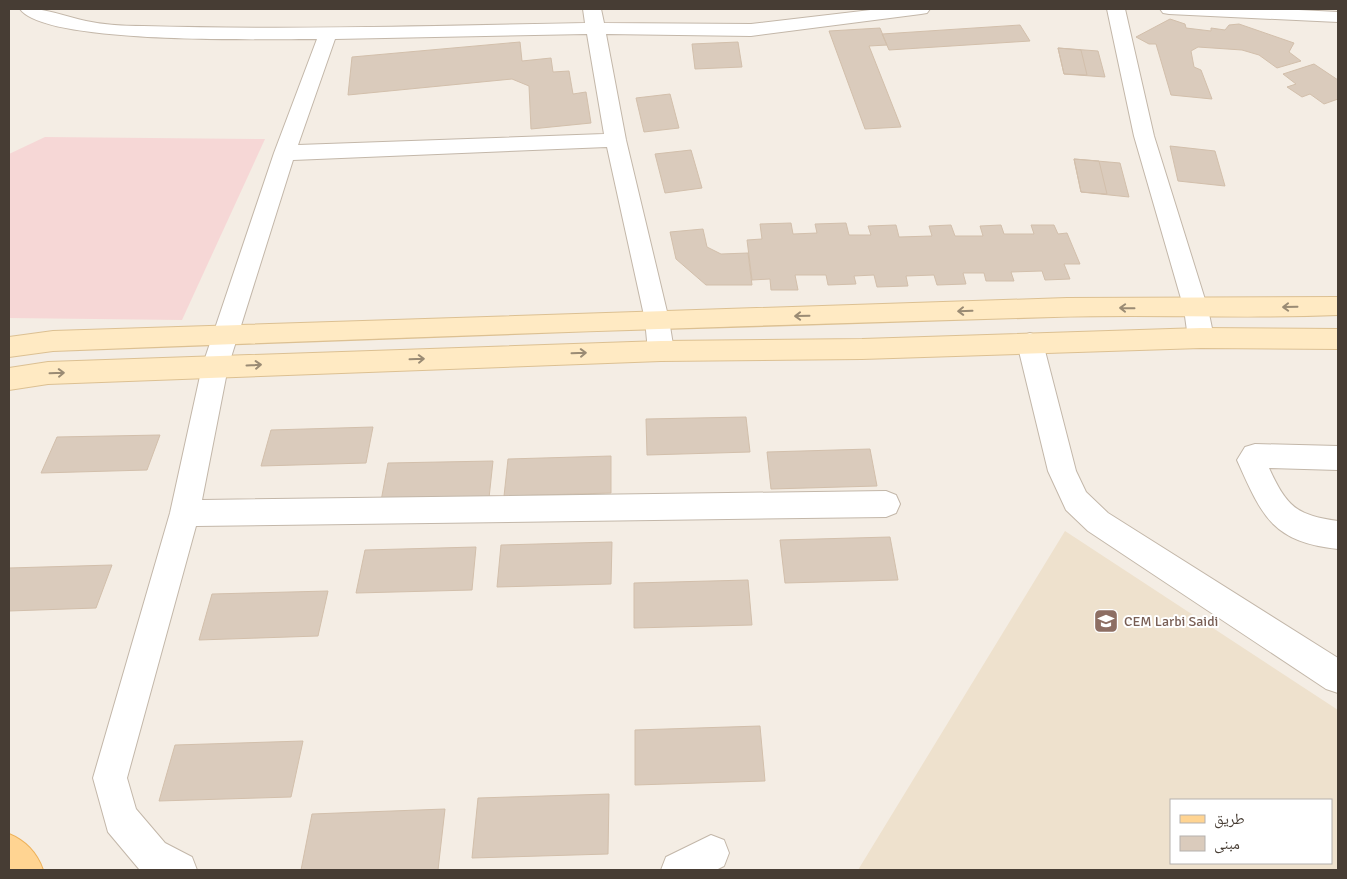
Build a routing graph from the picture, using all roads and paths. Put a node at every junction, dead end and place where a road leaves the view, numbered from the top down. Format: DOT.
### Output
graph roads {
  1 [pos="28,9"];
  2 [pos="921,9"];
  3 [pos="1116,9"];
  4 [pos="1169,9"];
  5 [pos="1221,11"];
  6 [pos="593,18"];
  7 [pos="1338,18"];
  8 [pos="328,34"];
  9 [pos="616,140"];
  10 [pos="284,153"];
  11 [pos="1338,306"];
  12 [pos="1196,309"];
  13 [pos="657,320"];
  14 [pos="227,334"];
  15 [pos="1201,338"];
  16 [pos="1338,339"];
  17 [pos="1030,344"];
  18 [pos="9,346"];
  19 [pos="661,351"];
  20 [pos="214,367"];
  21 [pos="9,379"];
  22 [pos="1338,458"];
  23 [pos="886,504"];
  24 [pos="185,512"];
  25 [pos="1338,535"];
  26 [pos="1338,677"];
  27 [pos="9,852"];
  28 [pos="711,853"];
  29 [pos="25,870"];
  30 [pos="180,870"];
  31 [pos="679,870"];
  1 -- 8 [label="street"];
  2 -- 6 [label="street"];
  3 -- 12 [label="street"];
  4 -- 5 [label="street"];
  5 -- 7 [label="street"];
  6 -- 8 [label="street"];
  6 -- 9 [label="street"];
  8 -- 10 [label="street"];
  9 -- 10 [label="street"];
  9 -- 13 [label="street"];
  10 -- 14 [label="street"];
  11 -- 12 [label="street, one-way"];
  12 -- 13 [label="street, one-way"];
  12 -- 15 [label="street"];
  13 -- 14 [label="street"];
  13 -- 19 [label="street"];
  14 -- 18 [label="street"];
  14 -- 20 [label="street"];
  15 -- 16 [label="street"];
  15 -- 17 [label="street"];
  17 -- 19 [label="street"];
  17 -- 26 [label="street"];
  20 -- 19 [label="street, one-way"];
  21 -- 20 [label="street, one-way"];
  20 -- 24 [label="street"];
  22 -- 25 [label="street"];
  23 -- 24 [label="street"];
  24 -- 30 [label="street"];
  27 -- 29 [label="main road"];
  28 -- 31 [label="street"];
}
